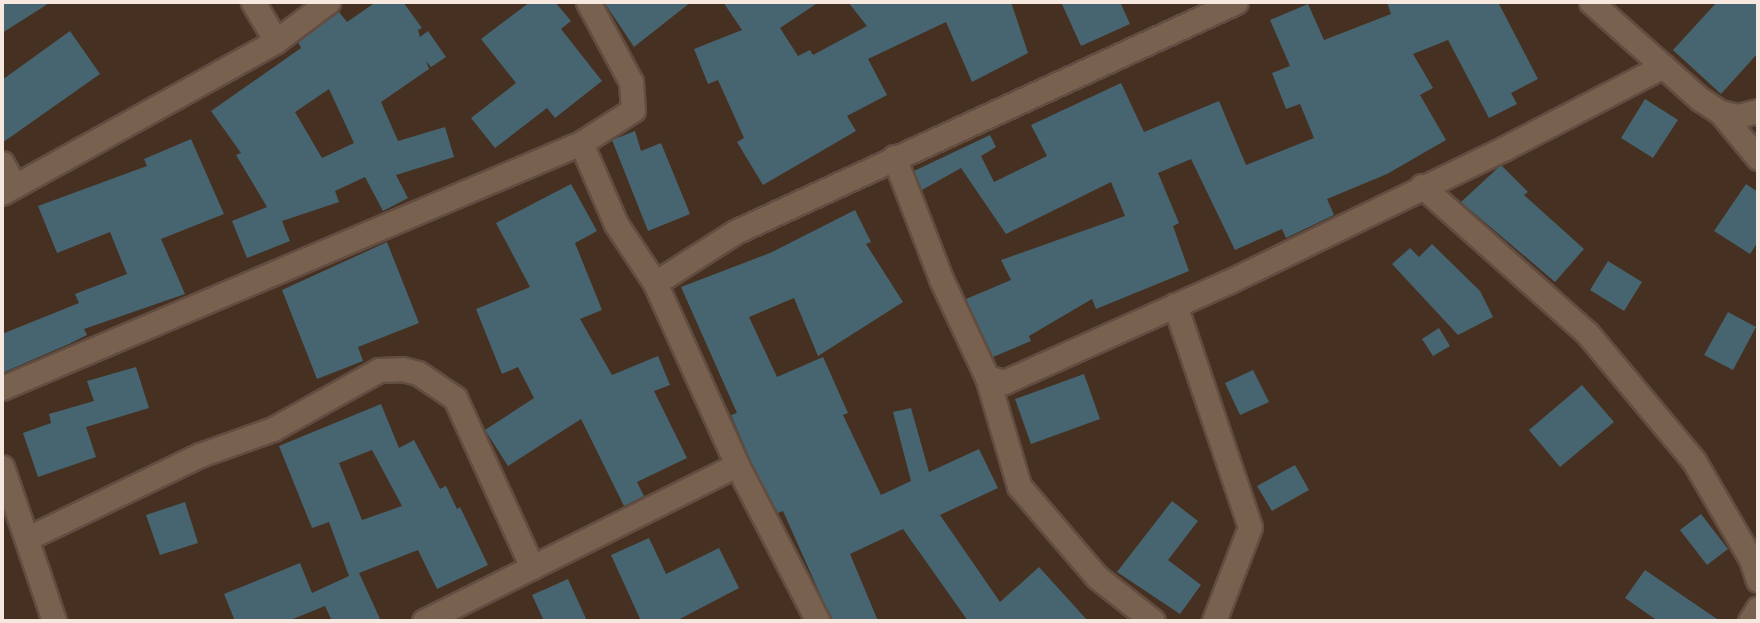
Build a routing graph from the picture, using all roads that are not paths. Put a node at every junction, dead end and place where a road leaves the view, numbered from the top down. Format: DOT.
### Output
graph roads {
  1 [pos="253,2"];
  2 [pos="328,2"];
  3 [pos="588,2"];
  4 [pos="1236,2"];
  5 [pos="1591,2"];
  6 [pos="276,41"];
  7 [pos="1663,66"];
  8 [pos="1758,111"];
  9 [pos="1720,112"];
  10 [pos="581,143"];
  11 [pos="894,157"];
  12 [pos="1758,158"];
  13 [pos="2,163"];
  14 [pos="1422,187"];
  15 [pos="8,190"];
  16 [pos="655,282"];
  17 [pos="1175,305"];
  18 [pos="987,377"];
  19 [pos="2,388"];
  20 [pos="737,465"];
  21 [pos="2,467"];
  22 [pos="28,538"];
  23 [pos="532,567"];
  24 [pos="1758,580"];
  25 [pos="1758,608"];
  26 [pos="54,621"];
  27 [pos="424,621"];
  28 [pos="818,621"];
  29 [pos="1153,621"];
  30 [pos="1214,621"];
  31 [pos="1749,621"];
  1 -- 6 [label="street"];
  2 -- 6 [label="street"];
  3 -- 10 [label="street"];
  4 -- 11 [label="street"];
  5 -- 7 [label="street"];
  6 -- 15 [label="street"];
  7 -- 9 [label="street"];
  7 -- 14 [label="street"];
  8 -- 9 [label="street"];
  9 -- 12 [label="street"];
  10 -- 16 [label="street"];
  10 -- 19 [label="street"];
  11 -- 16 [label="street"];
  11 -- 18 [label="street"];
  13 -- 15 [label="street"];
  14 -- 17 [label="street"];
  14 -- 24 [label="street"];
  16 -- 20 [label="street"];
  17 -- 18 [label="street"];
  17 -- 30 [label="street"];
  18 -- 29 [label="street"];
  20 -- 23 [label="street"];
  20 -- 28 [label="street"];
  21 -- 22 [label="street"];
  22 -- 23 [label="street"];
  22 -- 26 [label="street"];
  23 -- 27 [label="street"];
  25 -- 31 [label="street"];
}
